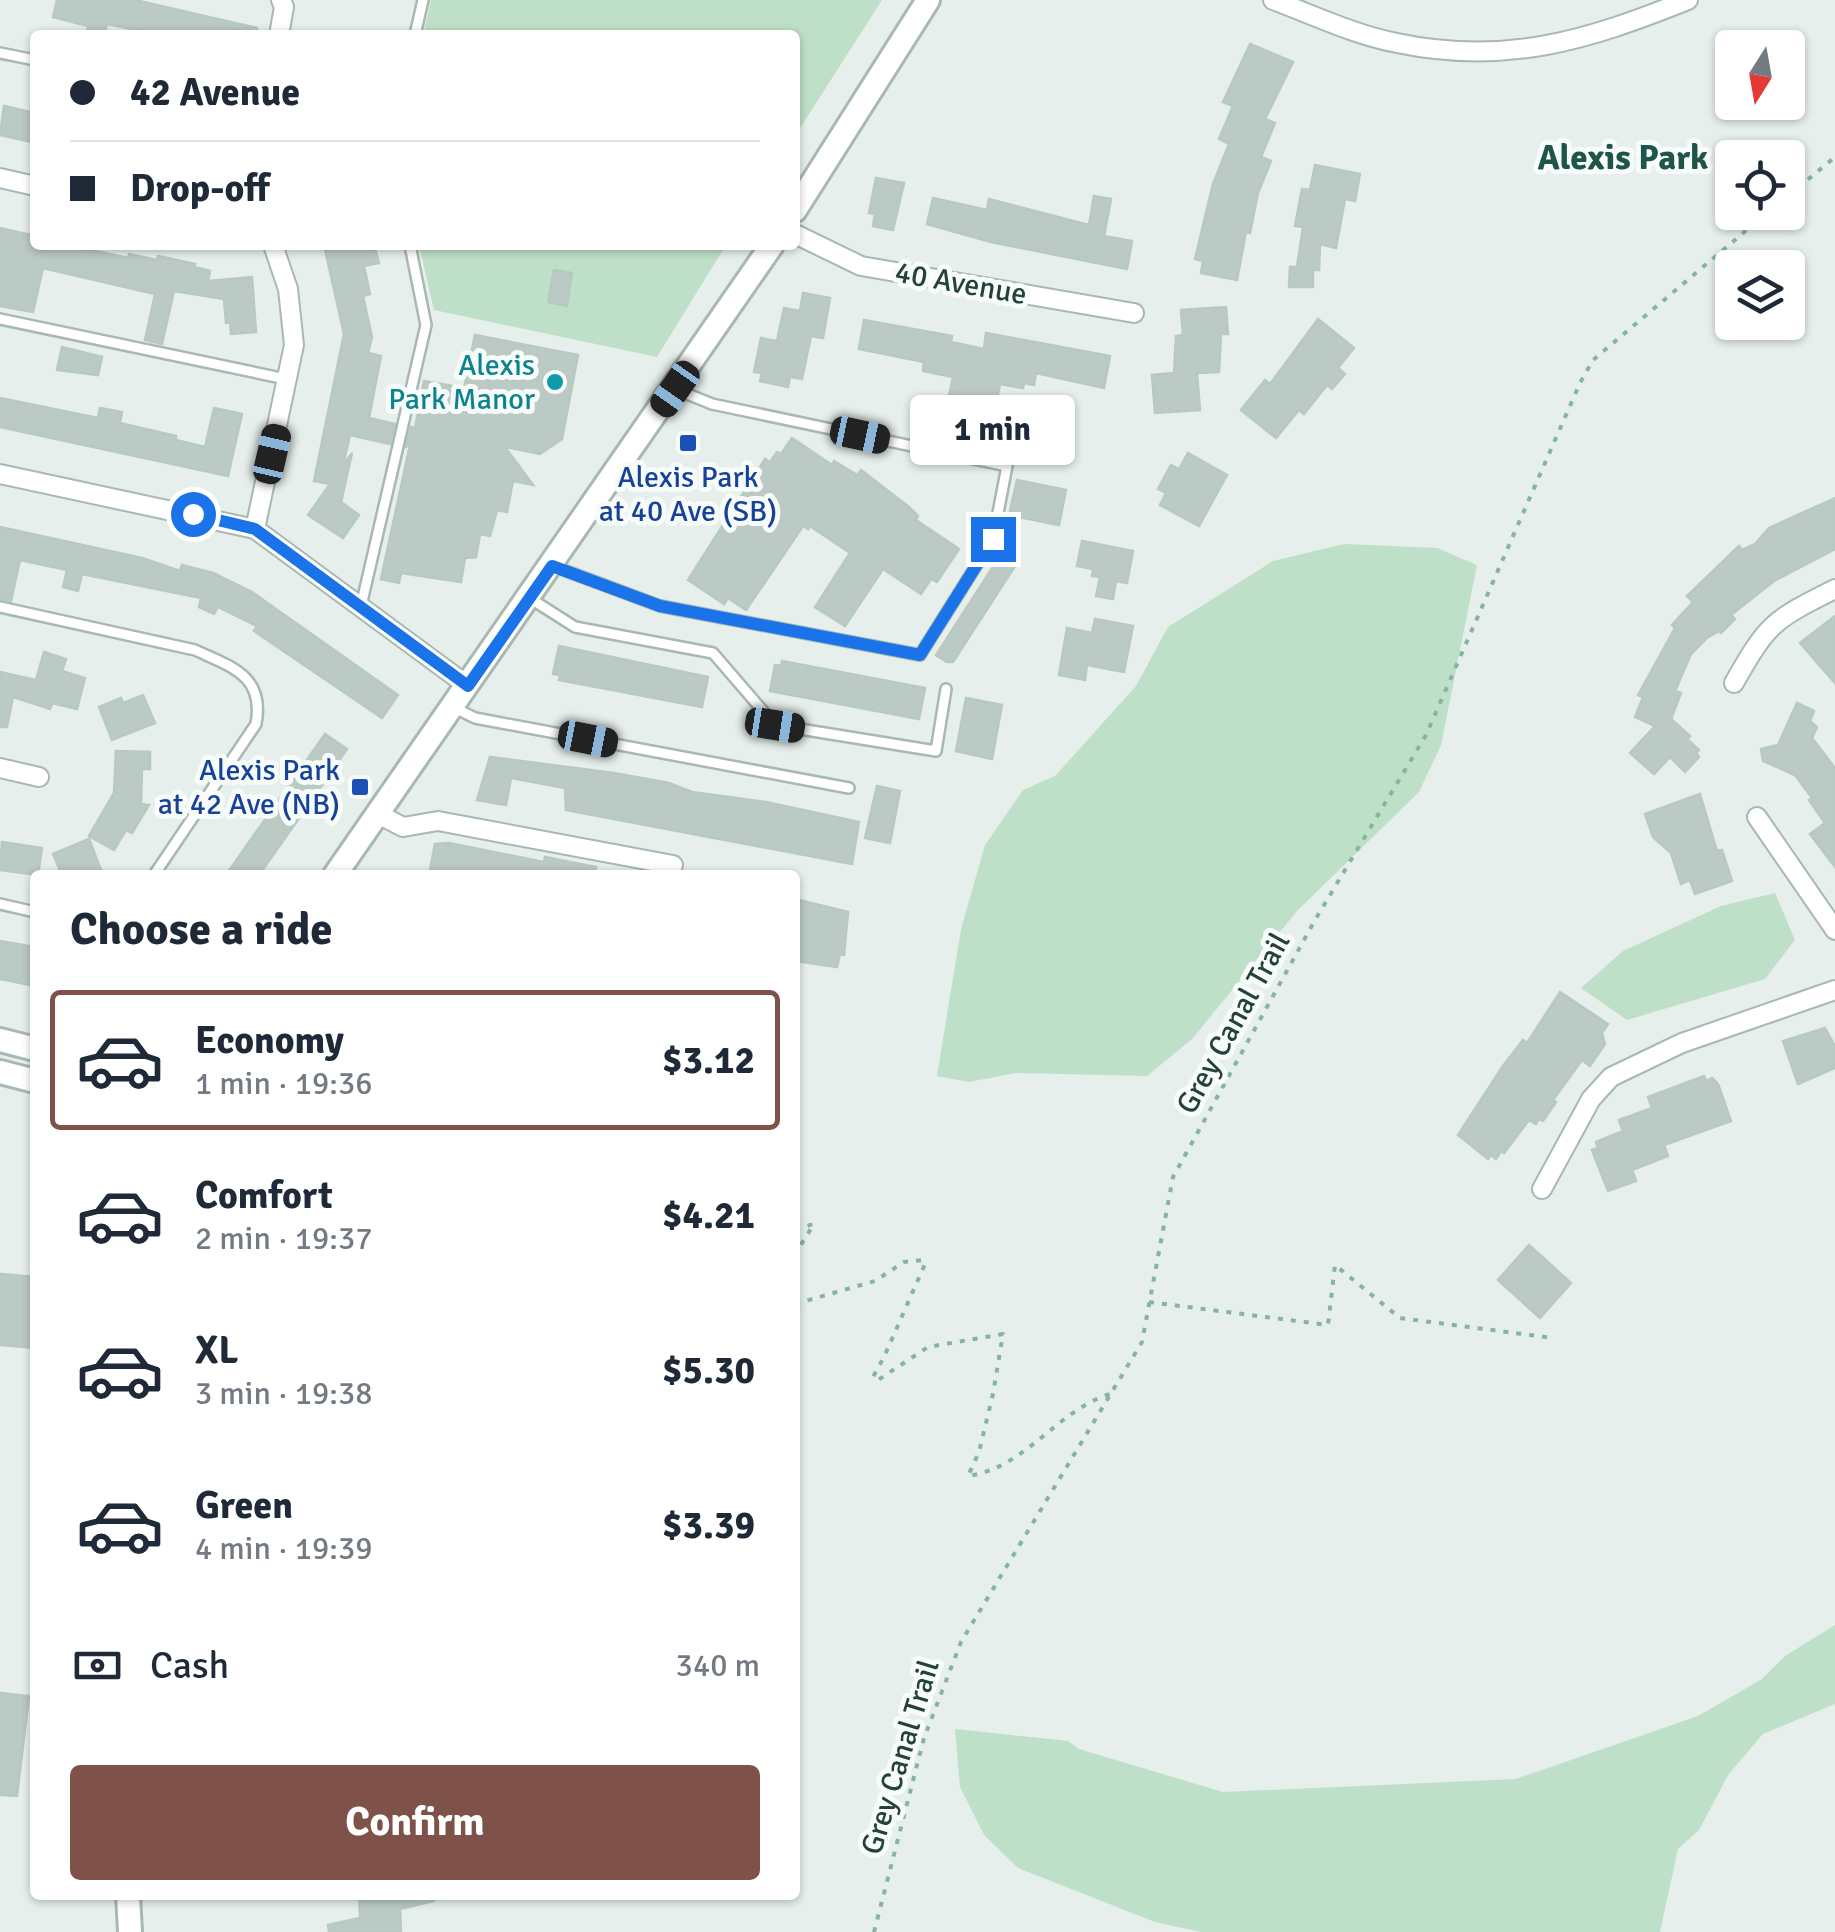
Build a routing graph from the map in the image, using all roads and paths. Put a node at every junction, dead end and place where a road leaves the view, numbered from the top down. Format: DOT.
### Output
graph roads {
  1 [pos="281,0"];
  2 [pos="422,0"];
  3 [pos="928,0"];
  4 [pos="1273,0"];
  5 [pos="1688,0"];
  6 [pos="280,30"];
  7 [pos="417,30"];
  8 [pos="0,53"];
  9 [pos="30,59"];
  10 [pos="1835,157"];
  11 [pos="0,178"];
  12 [pos="1805,182"];
  13 [pos="30,185"];
  14 [pos="800,202"];
  15 [pos="1747,230"];
  16 [pos="800,236"];
  17 [pos="276,250"];
  18 [pos="411,250"];
  19 [pos="769,250"];
  20 [pos="1134,313"];
  21 [pos="0,319"];
  22 [pos="289,380"];
  23 [pos="675,389"];
  24 [pos="0,474"];
  25 [pos="255,529"];
  26 [pos="552,566"];
  27 [pos="1835,589"];
  28 [pos="529,598"];
  29 [pos="362,606"];
  30 [pos="0,607"];
  31 [pos="1734,683"];
  32 [pos="468,686"];
  33 [pos="946,690"];
  34 [pos="453,706"];
  35 [pos="0,768"];
  36 [pos="40,777"];
  37 [pos="849,788"];
  38 [pos="378,814"];
  39 [pos="1757,817"];
  40 [pos="674,865"];
  41 [pos="157,870"];
  42 [pos="339,870"];
  43 [pos="0,904"];
  44 [pos="30,911"];
  45 [pos="1835,930"];
  46 [pos="1835,990"];
  47 [pos="0,1040"];
  48 [pos="30,1048"];
  49 [pos="0,1072"];
  50 [pos="30,1080"];
  51 [pos="1542,1189"];
  52 [pos="800,1227"];
  53 [pos="800,1246"];
  54 [pos="1149,1302"];
  55 [pos="800,1303"];
  56 [pos="1553,1338"];
  57 [pos="1110,1394"];
  58 [pos="128,1900"];
  59 [pos="130,1932"];
  60 [pos="874,1932"];
  1 -- 6 [label="street"];
  2 -- 7 [label="lane"];
  3 -- 14 [label="street"];
  4 -- 5 [label="street"];
  8 -- 9 [label="lane"];
  10 -- 12 [label="path"];
  11 -- 13 [label="street"];
  15 -- 54 [label="path, Grey Canal Trail"];
  16 -- 20 [label="street, 40 Avenue"];
  17 -- 22 [label="street"];
  18 -- 29 [label="lane"];
  19 -- 23 [label="street"];
  21 -- 22 [label="lane"];
  22 -- 25 [label="street"];
  23 -- 26 [label="street"];
  23 -- 26 [label="lane"];
  24 -- 25 [label="street"];
  25 -- 29 [label="street"];
  26 -- 28 [label="street"];
  27 -- 31 [label="street"];
  28 -- 32 [label="street"];
  28 -- 33 [label="lane"];
  29 -- 32 [label="street"];
  30 -- 41 [label="lane"];
  32 -- 34 [label="street"];
  34 -- 37 [label="lane"];
  34 -- 38 [label="street"];
  35 -- 36 [label="street"];
  38 -- 40 [label="street"];
  38 -- 42 [label="street"];
  39 -- 45 [label="street"];
  43 -- 44 [label="lane"];
  46 -- 51 [label="street"];
  47 -- 48 [label="street"];
  49 -- 50 [label="street"];
  52 -- 53 [label="path"];
  54 -- 56 [label="path"];
  54 -- 57 [label="path, Grey Canal Trail"];
  55 -- 57 [label="path"];
  57 -- 60 [label="path, Grey Canal Trail"];
  58 -- 59 [label="street"];
}
